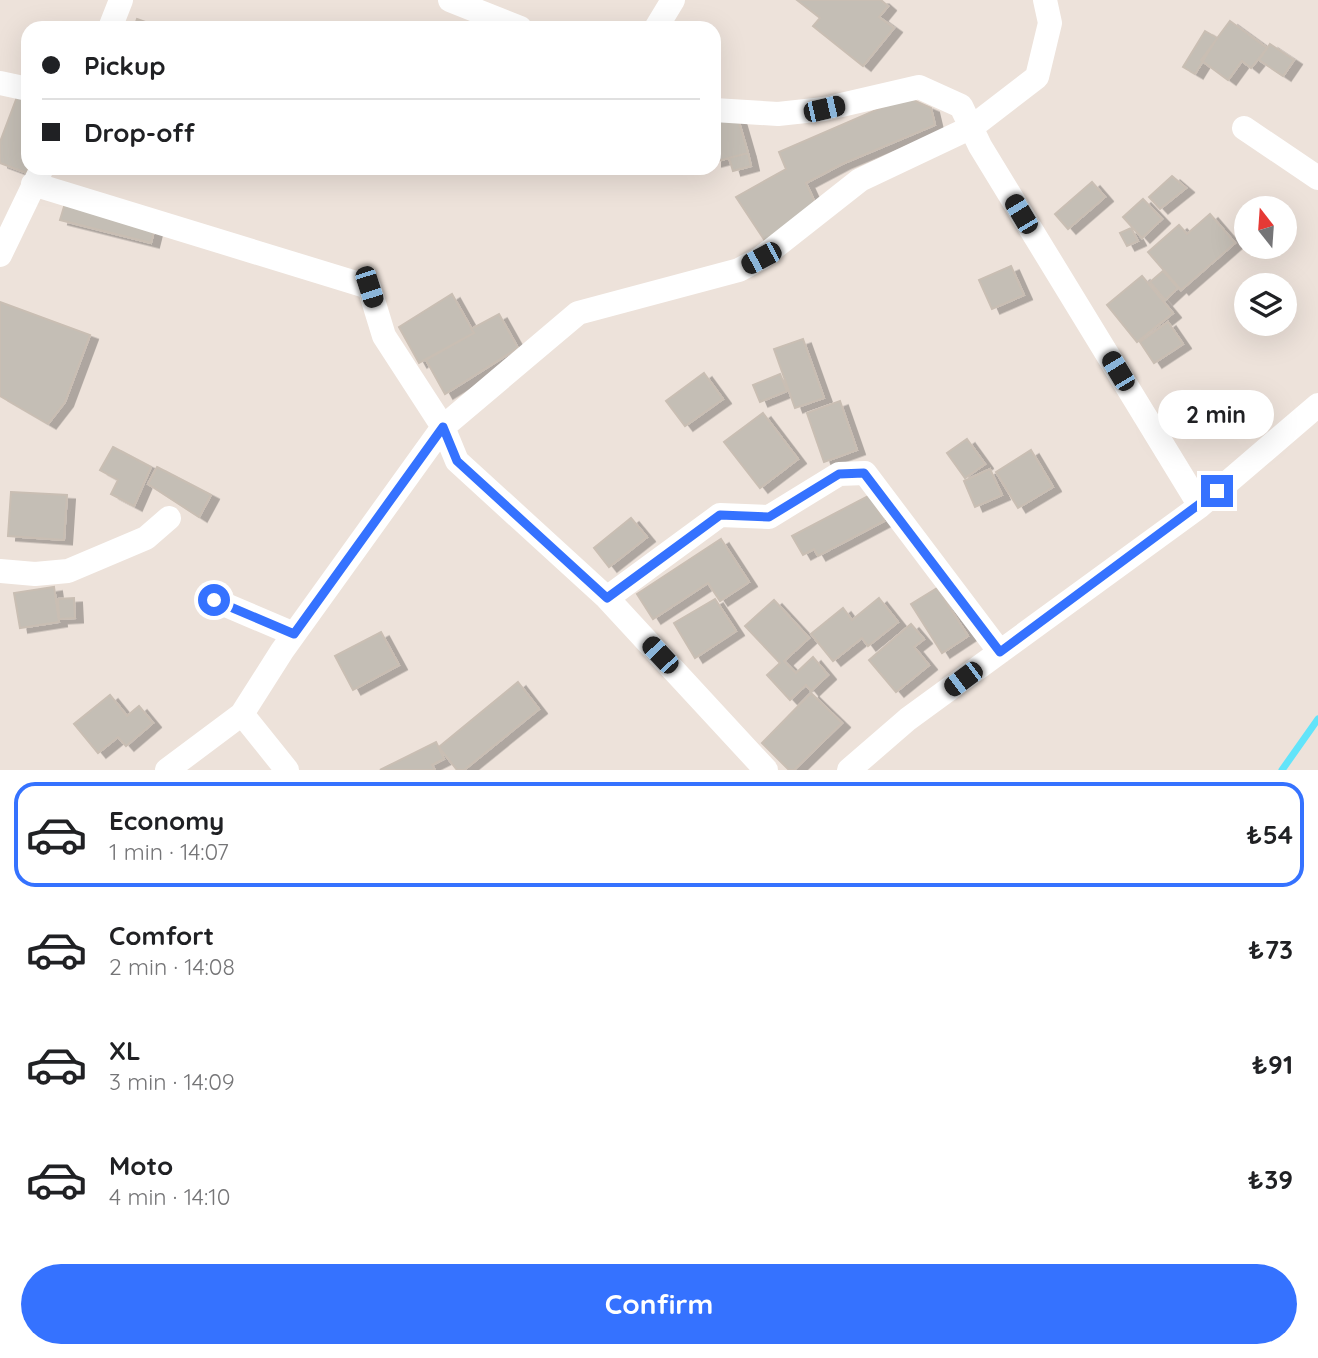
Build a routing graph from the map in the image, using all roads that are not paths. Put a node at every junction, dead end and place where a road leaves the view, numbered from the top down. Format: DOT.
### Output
graph roads {
  1 [pos="121,0"];
  2 [pos="450,0"];
  3 [pos="673,0"];
  4 [pos="1045,0"];
  5 [pos="113,21"];
  6 [pos="502,21"];
  7 [pos="660,21"];
  8 [pos="0,83"];
  9 [pos="21,88"];
  10 [pos="721,110"];
  11 [pos="972,128"];
  12 [pos="1244,128"];
  13 [pos="37,176"];
  14 [pos="1318,178"];
  15 [pos="0,255"];
  16 [pos="1318,405"];
  17 [pos="443,427"];
  18 [pos="1200,506"];
  19 [pos="169,518"];
  20 [pos="0,571"];
  21 [pos="607,598"];
  22 [pos="214,600"];
  23 [pos="294,634"];
  24 [pos="1000,652"];
  25 [pos="242,714"];
  26 [pos="167,770"];
  27 [pos="287,770"];
  28 [pos="766,770"];
  29 [pos="849,770"];
  1 -- 5 [label="street"];
  2 -- 6 [label="street"];
  3 -- 7 [label="street"];
  4 -- 11 [label="street"];
  8 -- 9 [label="street"];
  10 -- 11 [label="street"];
  11 -- 17 [label="street"];
  11 -- 18 [label="street"];
  12 -- 14 [label="street"];
  13 -- 15 [label="street"];
  13 -- 17 [label="street"];
  16 -- 18 [label="street"];
  17 -- 21 [label="street"];
  17 -- 23 [label="street"];
  18 -- 24 [label="street"];
  19 -- 20 [label="street"];
  21 -- 24 [label="street"];
  21 -- 28 [label="street"];
  22 -- 23 [label="street"];
  23 -- 25 [label="street"];
  24 -- 29 [label="street"];
  25 -- 26 [label="street"];
  25 -- 27 [label="street"];
}
